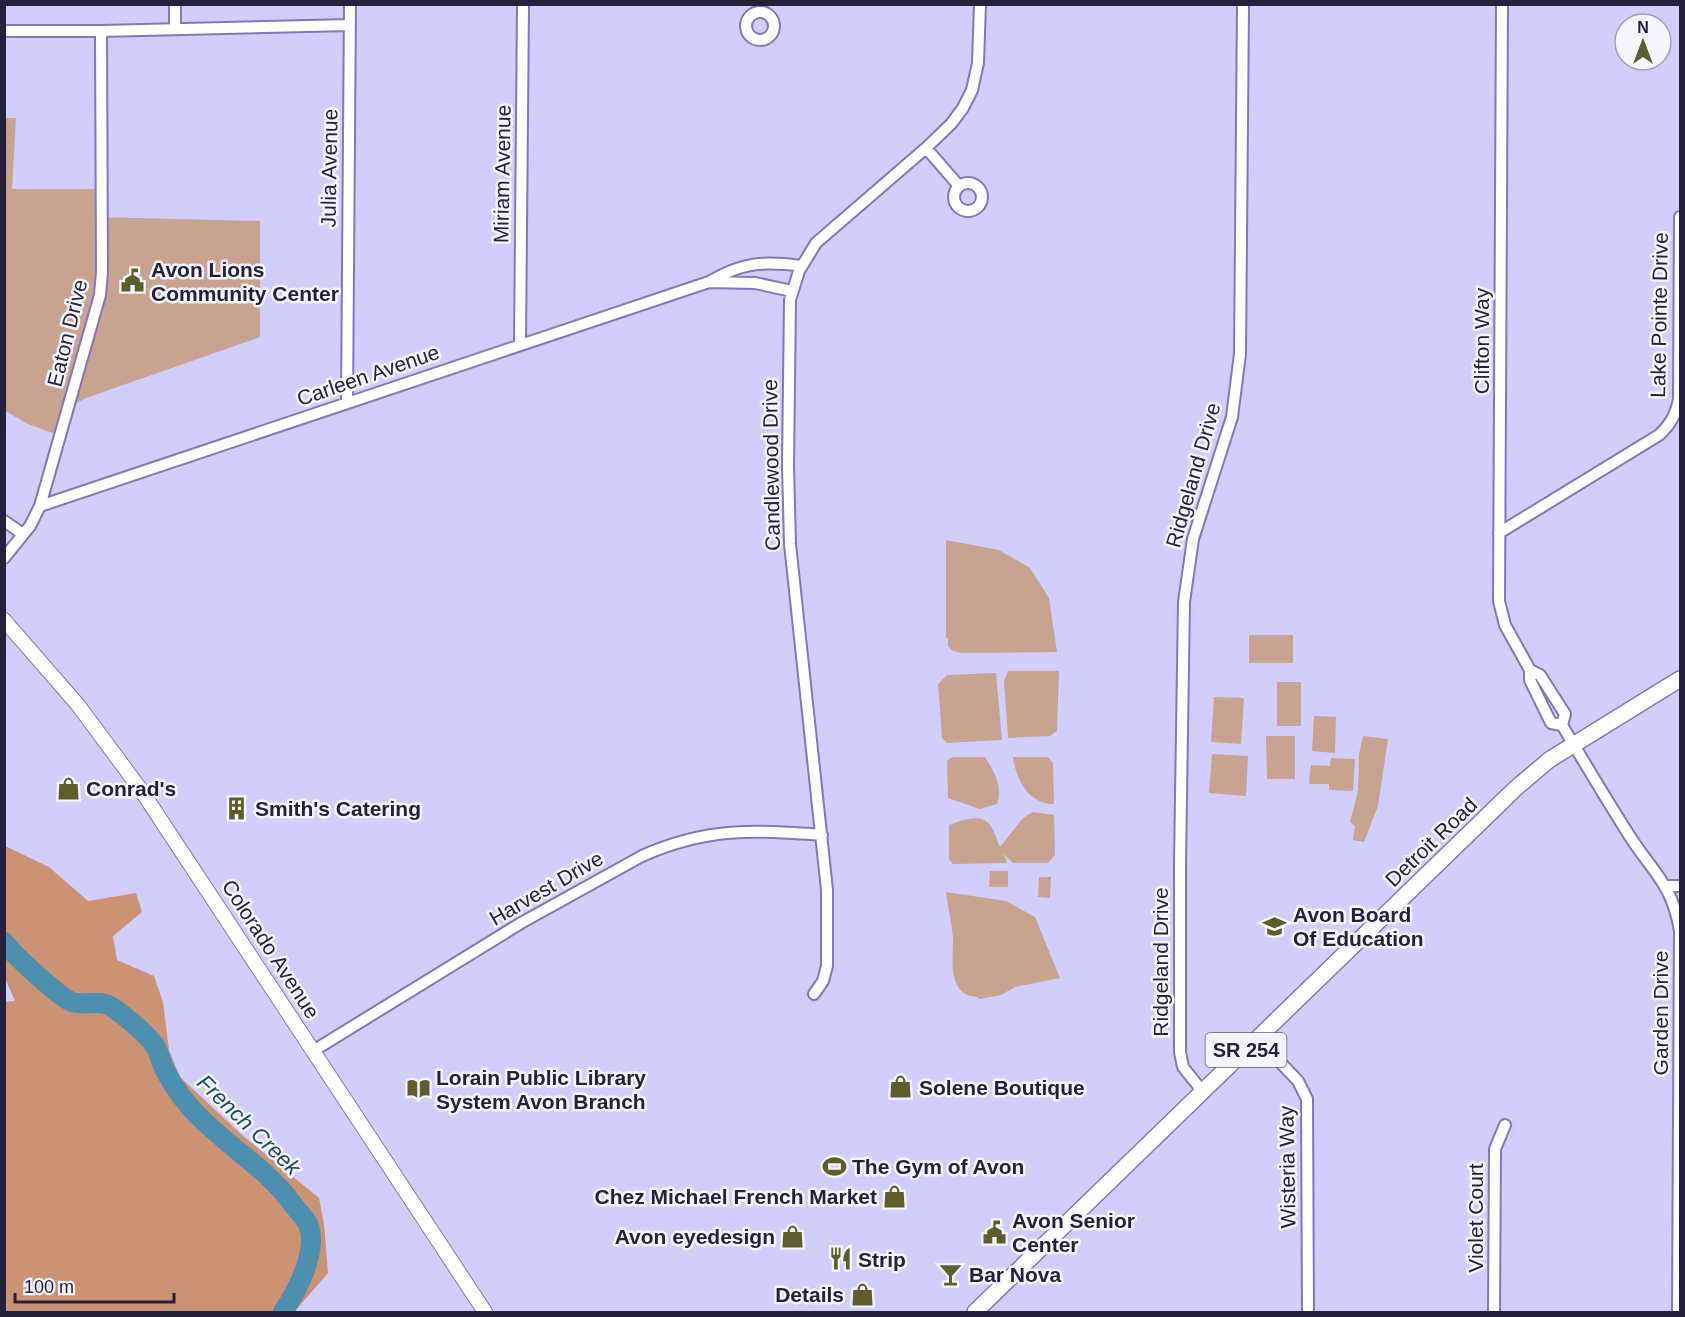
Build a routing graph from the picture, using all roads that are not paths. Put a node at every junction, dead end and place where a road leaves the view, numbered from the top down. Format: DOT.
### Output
graph roads {
  1 [pos="175,4"];
  2 [pos="350,4"];
  3 [pos="523,4"];
  4 [pos="980,4"];
  5 [pos="1243,4"];
  6 [pos="1502,4"];
  7 [pos="350,25"];
  8 [pos="175,29"];
  9 [pos="4,31"];
  10 [pos="101,31"];
  11 [pos="926,148"];
  12 [pos="959,186"];
  13 [pos="1680,217"];
  14 [pos="802,266"];
  15 [pos="709,282"];
  16 [pos="792,291"];
  17 [pos="520,344"];
  18 [pos="346,403"];
  19 [pos="40,506"];
  20 [pos="4,521"];
  21 [pos="1499,533"];
  22 [pos="23,534"];
  23 [pos="4,558"];
  24 [pos="4,620"];
  25 [pos="1680,680"];
  26 [pos="1574,745"];
  27 [pos="822,835"];
  28 [pos="1666,885"];
  29 [pos="1680,886"];
  30 [pos="814,994"];
  31 [pos="1258,1039"];
  32 [pos="312,1051"];
  33 [pos="1203,1092"];
  34 [pos="1505,1125"];
  35 [pos="485,1312"];
  36 [pos="975,1312"];
  37 [pos="1308,1312"];
  38 [pos="1494,1312"];
  39 [pos="1678,1312"];
  1 -- 8 [label="street"];
  2 -- 7 [label="street, Julia Avenue"];
  3 -- 17 [label="street, Miriam Avenue"];
  4 -- 11 [label="street, Candlewood Drive"];
  5 -- 33 [label="street, Ridgeland Drive"];
  6 -- 21 [label="street, Clifton Way"];
  7 -- 8 [label="street"];
  7 -- 18 [label="street, Julia Avenue"];
  8 -- 10 [label="street"];
  9 -- 10 [label="street"];
  10 -- 19 [label="street, Eaton Drive"];
  11 -- 12 [label="street"];
  11 -- 14 [label="street, Candlewood Drive"];
  13 -- 21 [label="street, Lake Pointe Drive"];
  14 -- 15 [label="street, Carleen Avenue"];
  14 -- 16 [label="street, Candlewood Drive"];
  15 -- 16 [label="street, Carleen Avenue"];
  15 -- 17 [label="street, Carleen Avenue"];
  16 -- 27 [label="street, Candlewood Drive"];
  17 -- 18 [label="street, Carleen Avenue"];
  18 -- 19 [label="street, Carleen Avenue"];
  19 -- 22 [label="street, Eaton Drive"];
  20 -- 22 [label="street"];
  21 -- 26 [label="street, Clifton Way"];
  22 -- 23 [label="street, Eaton Drive"];
  24 -- 32 [label="main road, Colorado Avenue"];
  25 -- 26 [label="main road, Detroit Road / SR 254"];
  26 -- 28 [label="street, Garden Drive"];
  26 -- 31 [label="main road, Detroit Road / SR 254"];
  27 -- 30 [label="street, Candlewood Drive"];
  27 -- 32 [label="street, Harvest Drive"];
  28 -- 29 [label="street"];
  28 -- 39 [label="street, Garden Drive"];
  31 -- 33 [label="main road, Detroit Road / SR 254"];
  31 -- 37 [label="street, Wisteria Way"];
  32 -- 35 [label="main road, Colorado Avenue"];
  33 -- 36 [label="main road, Detroit Road / SR 254"];
  34 -- 38 [label="street, Violet Court"];
}
